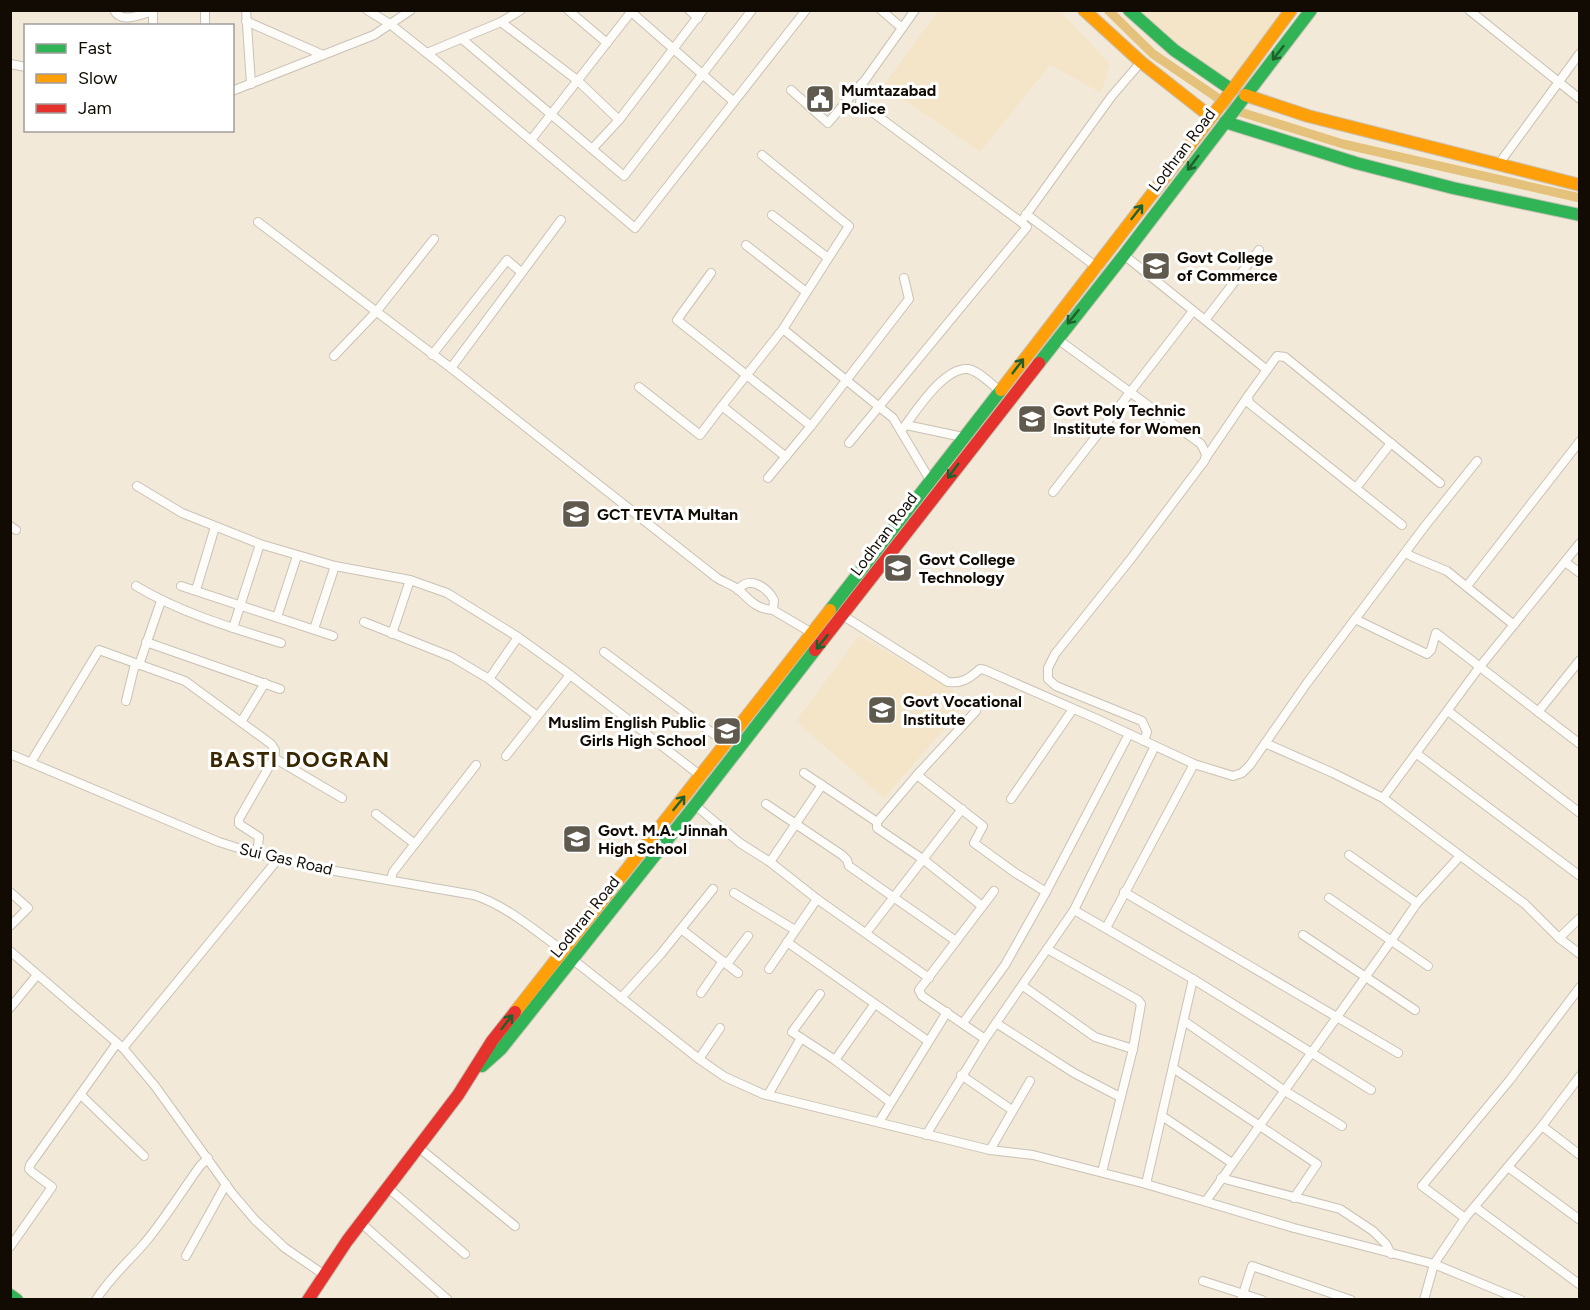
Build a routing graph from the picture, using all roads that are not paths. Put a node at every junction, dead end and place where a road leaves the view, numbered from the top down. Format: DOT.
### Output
graph roads {
  1 [pos="114,10"];
  2 [pos="246,10"];
  3 [pos="367,10"];
  4 [pos="411,10"];
  5 [pos="521,10"];
  6 [pos="568,10"];
  7 [pos="689,10"];
  8 [pos="752,10"];
  9 [pos="806,10"];
  10 [pos="881,10"];
  11 [pos="915,10"];
  12 [pos="1084,10"];
  13 [pos="1129,10"];
  14 [pos="1291,10"];
  15 [pos="1311,10"];
  16 [pos="1469,10"];
  17 [pos="153,11"];
  18 [pos="630,11"];
  19 [pos="701,14"];
  20 [pos="246,21"];
  21 [pos="501,22"];
  22 [pos="153,24"];
  23 [pos="390,24"];
  24 [pos="902,28"];
  25 [pos="462,39"];
  26 [pos="607,43"];
  27 [pos="674,50"];
  28 [pos="427,53"];
  29 [pos="1580,53"];
  30 [pos="323,55"];
  31 [pos="1141,62"];
  32 [pos="702,74"];
  33 [pos="577,80"];
  34 [pos="1557,81"];
  35 [pos="863,83"];
  36 [pos="251,84"];
  37 [pos="234,90"];
  38 [pos="791,90"];
  39 [pos="1232,90"];
  40 [pos="1245,95"];
  41 [pos="1580,99"];
  42 [pos="733,101"];
  43 [pos="552,114"];
  44 [pos="1214,114"];
  45 [pos="1226,119"];
  46 [pos="619,120"];
  47 [pos="531,140"];
  48 [pos="593,148"];
  49 [pos="762,155"];
  50 [pos="1498,165"];
  51 [pos="1580,185"];
  52 [pos="772,215"];
  53 [pos="1580,215"];
  54 [pos="1024,218"];
  55 [pos="561,220"];
  56 [pos="258,222"];
  57 [pos="434,239"];
  58 [pos="746,245"];
  59 [pos="1259,250"];
  60 [pos="1124,255"];
  61 [pos="828,258"];
  62 [pos="1095,266"];
  63 [pos="521,272"];
  64 [pos="711,273"];
  65 [pos="1107,276"];
  66 [pos="904,278"];
  67 [pos="806,292"];
  68 [pos="1193,311"];
  69 [pos="376,312"];
  70 [pos="1205,320"];
  71 [pos="783,329"];
  72 [pos="1056,338"];
  73 [pos="432,355"];
  74 [pos="334,357"];
  75 [pos="451,368"];
  76 [pos="1267,370"];
  77 [pos="746,375"];
  78 [pos="846,381"];
  79 [pos="639,387"];
  80 [pos="999,390"];
  81 [pos="1130,393"];
  82 [pos="1248,396"];
  83 [pos="722,406"];
  84 [pos="878,407"];
  85 [pos="811,426"];
  86 [pos="903,428"];
  87 [pos="963,437"];
  88 [pos="1580,441"];
  89 [pos="849,442"];
  90 [pos="1391,443"];
  91 [pos="786,457"];
  92 [pos="1205,459"];
  93 [pos="1478,460"];
  94 [pos="768,478"];
  95 [pos="930,480"];
  96 [pos="1440,483"];
  97 [pos="137,486"];
  98 [pos="1356,488"];
  99 [pos="1053,492"];
  100 [pos="1402,525"];
  101 [pos="215,527"];
  102 [pos="1580,543"];
  103 [pos="260,544"];
  104 [pos="1406,553"];
  105 [pos="297,556"];
  106 [pos="1565,562"];
  107 [pos="335,566"];
  108 [pos="1580,573"];
  109 [pos="410,580"];
  110 [pos="181,585"];
  111 [pos="136,586"];
  112 [pos="1467,586"];
  113 [pos="738,590"];
  114 [pos="196,591"];
  115 [pos="162,601"];
  116 [pos="240,605"];
  117 [pos="773,610"];
  118 [pos="843,615"];
  119 [pos="277,617"];
  120 [pos="1355,619"];
  121 [pos="364,622"];
  122 [pos="1514,625"];
  123 [pos="233,628"];
  124 [pos="314,629"];
  125 [pos="812,633"];
  126 [pos="392,634"];
  127 [pos="333,636"];
  128 [pos="518,637"];
  129 [pos="147,642"];
  130 [pos="281,643"];
  131 [pos="604,652"];
  132 [pos="137,664"];
  133 [pos="1578,666"];
  134 [pos="1479,668"];
  135 [pos="570,675"];
  136 [pos="489,679"];
  137 [pos="265,683"];
  138 [pos="280,689"];
  139 [pos="126,702"];
  140 [pos="1073,709"];
  141 [pos="976,711"];
  142 [pos="1448,711"];
  143 [pos="1538,712"];
  144 [pos="537,716"];
  145 [pos="241,722"];
  146 [pos="1129,734"];
  147 [pos="1144,741"];
  148 [pos="1264,743"];
  149 [pos="727,744"];
  150 [pos="1580,744"];
  151 [pos="1155,746"];
  152 [pos="10,754"];
  153 [pos="1417,754"];
  154 [pos="506,756"];
  155 [pos="274,758"];
  156 [pos="31,762"];
  157 [pos="1194,764"];
  158 [pos="476,765"];
  159 [pos="804,773"];
  160 [pos="917,775"];
  161 [pos="701,776"];
  162 [pos="822,785"];
  163 [pos="342,798"];
  164 [pos="1383,798"];
  165 [pos="1011,799"];
  166 [pos="766,804"];
  167 [pos="695,806"];
  168 [pos="962,809"];
  169 [pos="1580,813"];
  170 [pos="376,814"];
  171 [pos="795,822"];
  172 [pos="877,822"];
  173 [pos="415,844"];
  174 [pos="257,854"];
  175 [pos="1349,855"];
  176 [pos="1460,855"];
  177 [pos="278,859"];
  178 [pos="924,860"];
  179 [pos="770,862"];
  180 [pos="1580,876"];
  181 [pos="391,879"];
  182 [pos="713,889"];
  183 [pos="994,891"];
  184 [pos="10,892"];
  185 [pos="1046,892"];
  186 [pos="1124,892"];
  187 [pos="734,893"];
  188 [pos="894,897"];
  189 [pos="1329,898"];
  190 [pos="817,899"];
  191 [pos="1417,903"];
  192 [pos="982,906"];
  193 [pos="1074,910"];
  194 [pos="1580,918"];
  195 [pos="10,926"];
  196 [pos="1106,928"];
  197 [pos="681,929"];
  198 [pos="795,930"];
  199 [pos="866,933"];
  200 [pos="1303,934"];
  201 [pos="748,936"];
  202 [pos="1559,938"];
  203 [pos="957,941"];
  204 [pos="1391,941"];
  205 [pos="787,942"];
  206 [pos="1047,949"];
  207 [pos="562,950"];
  208 [pos="10,951"];
  209 [pos="1580,954"];
  210 [pos="572,959"];
  211 [pos="725,963"];
  212 [pos="1428,966"];
  213 [pos="769,969"];
  214 [pos="738,973"];
  215 [pos="37,975"];
  216 [pos="1366,977"];
  217 [pos="929,978"];
  218 [pos="1193,979"];
  219 [pos="1023,986"];
  220 [pos="1580,987"];
  221 [pos="701,993"];
  222 [pos="820,994"];
  223 [pos="621,998"];
  224 [pos="874,1005"];
  225 [pos="10,1008"];
  226 [pos="1415,1010"];
  227 [pos="947,1012"];
  228 [pos="1338,1016"];
  229 [pos="1184,1021"];
  230 [pos="963,1023"];
  231 [pos="996,1023"];
  232 [pos="720,1028"];
  233 [pos="801,1038"];
  234 [pos="985,1039"];
  235 [pos="928,1041"];
  236 [pos="120,1046"];
  237 [pos="1133,1049"];
  238 [pos="1311,1052"];
  239 [pos="1398,1053"];
  240 [pos="699,1059"];
  241 [pos="835,1059"];
  242 [pos="1173,1068"];
  243 [pos="476,1071"];
  244 [pos="961,1075"];
  245 [pos="1580,1076"];
  246 [pos="1030,1081"];
  247 [pos="1576,1086"];
  248 [pos="1371,1090"];
  249 [pos="1285,1091"];
  250 [pos="81,1095"];
  251 [pos="768,1095"];
  252 [pos="1120,1096"];
  253 [pos="890,1102"];
  254 [pos="1012,1110"];
  255 [pos="1162,1116"];
  256 [pos="879,1122"];
  257 [pos="1259,1126"];
  258 [pos="1342,1126"];
  259 [pos="1542,1126"];
  260 [pos="926,1135"];
  261 [pos="418,1146"];
  262 [pos="990,1150"];
  263 [pos="1580,1155"];
  264 [pos="144,1156"];
  265 [pos="208,1158"];
  266 [pos="1232,1163"];
  267 [pos="1508,1167"];
  268 [pos="1102,1172"];
  269 [pos="1221,1178"];
  270 [pos="226,1184"];
  271 [pos="1146,1184"];
  272 [pos="387,1187"];
  273 [pos="1294,1198"];
  274 [pos="1206,1201"];
  275 [pos="1475,1207"];
  276 [pos="1466,1218"];
  277 [pos="1580,1220"];
  278 [pos="361,1223"];
  279 [pos="515,1226"];
  280 [pos="10,1247"];
  281 [pos="465,1254"];
  282 [pos="1391,1254"];
  283 [pos="186,1257"];
  284 [pos="1434,1264"];
  285 [pos="323,1274"];
  286 [pos="1203,1281"];
  287 [pos="1578,1284"];
  288 [pos="10,1295"];
  289 [pos="1242,1296"];
  290 [pos="18,1299"];
  291 [pos="96,1299"];
  292 [pos="308,1299"];
  293 [pos="448,1299"];
  294 [pos="1262,1299"];
  295 [pos="1351,1299"];
  296 [pos="1424,1299"];
  297 [pos="1521,1299"];
  1 -- 17 [label="street"];
  2 -- 20 [label="street"];
  3 -- 23 [label="street"];
  4 -- 23 [label="street"];
  5 -- 21 [label="street"];
  6 -- 26 [label="street"];
  7 -- 19 [label="street"];
  8 -- 32 [label="street"];
  9 -- 42 [label="street"];
  10 -- 24 [label="street"];
  11 -- 24 [label="street"];
  12 -- 31 [label="main road"];
  13 -- 39 [label="main road"];
  14 -- 39 [label="main road, Lodhran Road"];
  15 -- 40 [label="main road, Lodhran Road, one-way"];
  16 -- 34 [label="street"];
  17 -- 22 [label="street"];
  18 -- 26 [label="street"];
  18 -- 27 [label="street"];
  19 -- 27 [label="street"];
  20 -- 30 [label="street"];
  20 -- 36 [label="street"];
  21 -- 25 [label="street"];
  21 -- 33 [label="street"];
  23 -- 28 [label="street"];
  23 -- 30 [label="street"];
  24 -- 35 [label="street"];
  25 -- 28 [label="street"];
  25 -- 43 [label="street"];
  26 -- 33 [label="street"];
  27 -- 32 [label="street"];
  27 -- 46 [label="street"];
  28 -- 47 [label="street"];
  29 -- 34 [label="street"];
  30 -- 36 [label="street"];
  31 -- 44 [label="main road"];
  31 -- 54 [label="street"];
  32 -- 42 [label="street"];
  32 -- 48 [label="street"];
  33 -- 43 [label="street"];
  33 -- 46 [label="street"];
  34 -- 41 [label="street"];
  34 -- 50 [label="street"];
  35 -- 38 [label="street"];
  35 -- 54 [label="street"];
  36 -- 37 [label="street"];
  39 -- 44 [label="main road, Lodhran Road"];
  40 -- 45 [label="main road, Lodhran Road"];
  40 -- 50 [label="main road"];
  42 -- 47 [label="street"];
  43 -- 47 [label="street"];
  43 -- 48 [label="street"];
  62 -- 44 [label="main road, Lodhran Road, one-way"];
  45 -- 53 [label="main road"];
  45 -- 60 [label="main road, Lodhran Road, one-way"];
  46 -- 48 [label="street"];
  49 -- 61 [label="street"];
  50 -- 51 [label="main road"];
  52 -- 61 [label="street"];
  54 -- 62 [label="street"];
  54 -- 84 [label="street"];
  55 -- 63 [label="street"];
  56 -- 69 [label="street"];
  57 -- 69 [label="street"];
  58 -- 67 [label="street"];
  59 -- 70 [label="street"];
  60 -- 65 [label="main road, Lodhran Road"];
  60 -- 68 [label="street"];
  61 -- 67 [label="street"];
  62 -- 65 [label="street"];
  80 -- 62 [label="main road, Lodhran Road, one-way"];
  63 -- 73 [label="street"];
  63 -- 75 [label="street"];
  64 -- 77 [label="street"];
  65 -- 72 [label="main road, Lodhran Road, one-way"];
  66 -- 78 [label="street"];
  67 -- 71 [label="street"];
  68 -- 70 [label="street"];
  68 -- 81 [label="street"];
  69 -- 73 [label="street"];
  69 -- 74 [label="street"];
  70 -- 76 [label="street"];
  71 -- 77 [label="street"];
  71 -- 78 [label="street"];
  72 -- 81 [label="street"];
  72 -- 118 [label="main road, Lodhran Road, one-way"];
  73 -- 75 [label="street"];
  75 -- 113 [label="street"];
  76 -- 82 [label="street"];
  76 -- 90 [label="street"];
  77 -- 83 [label="street"];
  77 -- 85 [label="street"];
  78 -- 84 [label="street"];
  78 -- 85 [label="street"];
  79 -- 83 [label="street"];
  80 -- 86 [label="street"];
  80 -- 87 [label="main road, Lodhran Road"];
  81 -- 92 [label="street"];
  81 -- 99 [label="street"];
  82 -- 92 [label="street"];
  82 -- 98 [label="street"];
  83 -- 91 [label="street"];
  84 -- 86 [label="street"];
  84 -- 89 [label="street"];
  85 -- 91 [label="street"];
  86 -- 87 [label="street"];
  86 -- 95 [label="street"];
  87 -- 95 [label="main road, Lodhran Road"];
  88 -- 112 [label="street"];
  90 -- 96 [label="street"];
  90 -- 98 [label="street"];
  91 -- 94 [label="street"];
  92 -- 147 [label="street"];
  93 -- 104 [label="street"];
  95 -- 125 [label="main road, Lodhran Road"];
  97 -- 101 [label="street"];
  98 -- 100 [label="street"];
  101 -- 103 [label="street"];
  101 -- 114 [label="street"];
  102 -- 106 [label="street"];
  103 -- 105 [label="street"];
  103 -- 116 [label="street"];
  104 -- 112 [label="street"];
  104 -- 120 [label="street"];
  105 -- 107 [label="street"];
  105 -- 119 [label="street"];
  106 -- 108 [label="street"];
  106 -- 122 [label="street"];
  107 -- 109 [label="street"];
  107 -- 124 [label="street"];
  109 -- 126 [label="street"];
  109 -- 128 [label="street"];
  110 -- 114 [label="street"];
  111 -- 115 [label="street"];
  112 -- 122 [label="street"];
  113 -- 117 [label="street"];
  113 -- 117 [label="street"];
  114 -- 116 [label="street"];
  115 -- 123 [label="street"];
  115 -- 129 [label="street"];
  116 -- 119 [label="street"];
  116 -- 123 [label="street"];
  117 -- 125 [label="street"];
  118 -- 140 [label="street"];
  118 -- 167 [label="main road, Lodhran Road, one-way"];
  119 -- 124 [label="street"];
  120 -- 134 [label="street"];
  120 -- 148 [label="street"];
  121 -- 126 [label="street"];
  122 -- 134 [label="street"];
  123 -- 130 [label="street"];
  124 -- 127 [label="street"];
  125 -- 149 [label="main road, Lodhran Road"];
  126 -- 136 [label="street"];
  128 -- 135 [label="street"];
  128 -- 136 [label="street"];
  129 -- 132 [label="street"];
  129 -- 137 [label="street"];
  131 -- 149 [label="street"];
  132 -- 139 [label="street"];
  132 -- 145 [label="street"];
  132 -- 156 [label="street"];
  133 -- 143 [label="street"];
  134 -- 142 [label="street"];
  134 -- 143 [label="street"];
  135 -- 144 [label="street"];
  135 -- 161 [label="street"];
  136 -- 144 [label="street"];
  137 -- 138 [label="street"];
  137 -- 145 [label="street"];
  140 -- 146 [label="street"];
  140 -- 165 [label="street"];
  141 -- 160 [label="street"];
  142 -- 153 [label="street"];
  142 -- 169 [label="street"];
  143 -- 150 [label="street"];
  144 -- 154 [label="street"];
  145 -- 155 [label="street"];
  146 -- 147 [label="street"];
  146 -- 185 [label="street"];
  147 -- 151 [label="street"];
  148 -- 157 [label="street"];
  148 -- 164 [label="street"];
  149 -- 161 [label="main road, Lodhran Road"];
  151 -- 157 [label="street"];
  151 -- 193 [label="street"];
  152 -- 156 [label="street, Sui Gas Road"];
  153 -- 164 [label="street"];
  153 -- 180 [label="street"];
  155 -- 163 [label="street"];
  155 -- 174 [label="street"];
  156 -- 174 [label="street, Sui Gas Road"];
  157 -- 186 [label="street"];
  158 -- 173 [label="street"];
  159 -- 162 [label="street"];
  160 -- 168 [label="street"];
  160 -- 172 [label="street"];
  207 -- 161 [label="main road, Lodhran Road, one-way"];
  162 -- 171 [label="street"];
  162 -- 172 [label="street"];
  164 -- 176 [label="street"];
  166 -- 171 [label="street"];
  167 -- 179 [label="street"];
  167 -- 210 [label="main road, Lodhran Road"];
  168 -- 178 [label="street"];
  168 -- 185 [label="street"];
  170 -- 173 [label="street"];
  171 -- 179 [label="street"];
  171 -- 188 [label="street"];
  172 -- 178 [label="street"];
  173 -- 181 [label="street"];
  174 -- 177 [label="street, Sui Gas Road"];
  175 -- 191 [label="street"];
  176 -- 191 [label="street"];
  176 -- 202 [label="street"];
  177 -- 181 [label="street, Sui Gas Road"];
  177 -- 236 [label="street"];
  178 -- 188 [label="street"];
  178 -- 192 [label="street"];
  179 -- 190 [label="street"];
  181 -- 207 [label="street, Sui Gas Road"];
  182 -- 197 [label="street"];
  183 -- 192 [label="street"];
  184 -- 195 [label="street"];
  185 -- 230 [label="street"];
  186 -- 196 [label="street"];
  186 -- 228 [label="street"];
  187 -- 198 [label="street"];
  188 -- 199 [label="street"];
  188 -- 203 [label="street"];
  189 -- 204 [label="street"];
  190 -- 198 [label="street"];
  190 -- 199 [label="street"];
  191 -- 204 [label="street"];
  192 -- 203 [label="street"];
  193 -- 196 [label="street"];
  193 -- 206 [label="street"];
  194 -- 202 [label="street"];
  196 -- 218 [label="street"];
  197 -- 211 [label="street"];
  197 -- 223 [label="street"];
  198 -- 205 [label="street"];
  199 -- 217 [label="street"];
  200 -- 216 [label="street"];
  201 -- 211 [label="street"];
  202 -- 209 [label="street"];
  203 -- 217 [label="street"];
  204 -- 212 [label="street"];
  204 -- 216 [label="street"];
  205 -- 213 [label="street"];
  205 -- 224 [label="street"];
  206 -- 219 [label="street"];
  206 -- 237 [label="street"];
  243 -- 207 [label="main road, Lodhran Road, one-way"];
  208 -- 215 [label="street"];
  210 -- 223 [label="street"];
  210 -- 243 [label="main road, Lodhran Road"];
  211 -- 214 [label="street"];
  211 -- 221 [label="street"];
  215 -- 225 [label="street"];
  215 -- 236 [label="street"];
  216 -- 226 [label="street"];
  216 -- 228 [label="street"];
  217 -- 227 [label="street"];
  218 -- 229 [label="street"];
  218 -- 238 [label="street"];
  219 -- 231 [label="street"];
  219 -- 237 [label="street"];
  220 -- 276 [label="street"];
  222 -- 233 [label="street"];
  223 -- 240 [label="street"];
  224 -- 235 [label="street"];
  224 -- 241 [label="street"];
  227 -- 230 [label="street"];
  227 -- 235 [label="street"];
  228 -- 238 [label="street"];
  228 -- 239 [label="street"];
  229 -- 242 [label="street"];
  229 -- 249 [label="street"];
  230 -- 234 [label="street"];
  231 -- 234 [label="street"];
  231 -- 252 [label="street"];
  232 -- 240 [label="street"];
  233 -- 241 [label="street"];
  233 -- 251 [label="street"];
  234 -- 244 [label="street"];
  235 -- 253 [label="street"];
  236 -- 250 [label="street"];
  236 -- 265 [label="street"];
  237 -- 252 [label="street"];
  238 -- 248 [label="street"];
  238 -- 249 [label="street"];
  240 -- 251 [label="street"];
  241 -- 253 [label="street"];
  242 -- 255 [label="street"];
  242 -- 257 [label="street"];
  243 -- 261 [label="main road, Lodhran Road"];
  244 -- 254 [label="street"];
  244 -- 260 [label="street"];
  245 -- 247 [label="street"];
  246 -- 254 [label="street"];
  247 -- 259 [label="street"];
  249 -- 257 [label="street"];
  249 -- 258 [label="street"];
  250 -- 264 [label="street"];
  250 -- 280 [label="street"];
  251 -- 256 [label="street"];
  252 -- 268 [label="street"];
  253 -- 256 [label="street"];
  254 -- 262 [label="street"];
  255 -- 266 [label="street"];
  255 -- 271 [label="street"];
  256 -- 260 [label="street"];
  257 -- 266 [label="street"];
  257 -- 273 [label="street"];
  259 -- 263 [label="street"];
  259 -- 267 [label="street"];
  260 -- 262 [label="street"];
  261 -- 272 [label="main road, Lodhran Road"];
  261 -- 279 [label="street"];
  262 -- 268 [label="street"];
  265 -- 270 [label="street"];
  265 -- 291 [label="street"];
  266 -- 269 [label="street"];
  267 -- 275 [label="street"];
  267 -- 277 [label="street"];
  268 -- 271 [label="street"];
  269 -- 273 [label="street"];
  269 -- 274 [label="street"];
  270 -- 283 [label="street"];
  270 -- 285 [label="street"];
  271 -- 274 [label="street"];
  272 -- 278 [label="main road, Lodhran Road"];
  272 -- 281 [label="street"];
  273 -- 282 [label="street"];
  274 -- 282 [label="street"];
  275 -- 276 [label="street"];
  275 -- 287 [label="street"];
  276 -- 284 [label="street"];
  278 -- 285 [label="main road, Lodhran Road"];
  278 -- 293 [label="street"];
  282 -- 284 [label="street"];
  284 -- 296 [label="street"];
  284 -- 297 [label="street"];
  285 -- 292 [label="main road, Lodhran Road"];
  286 -- 289 [label="street"];
  288 -- 290 [label="main road"];
  289 -- 294 [label="street"];
  289 -- 295 [label="street"];
}
